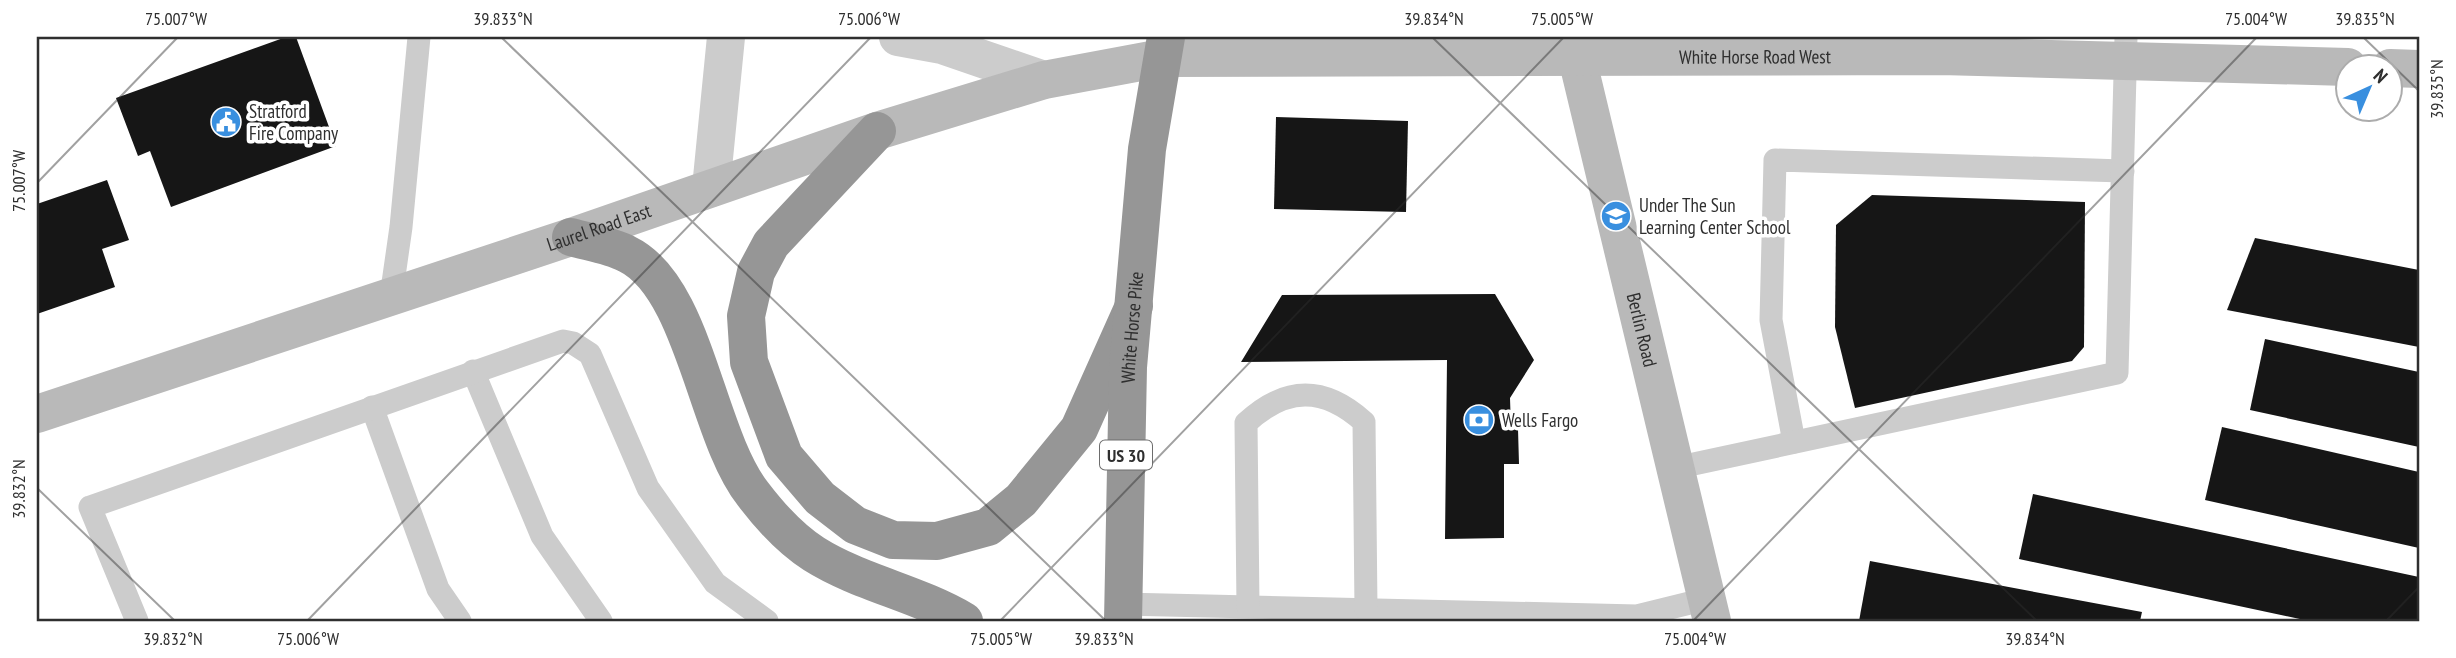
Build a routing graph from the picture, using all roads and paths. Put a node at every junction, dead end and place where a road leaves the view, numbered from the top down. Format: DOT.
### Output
graph roads {
  1 [pos="419,37"];
  2 [pos="726,37"];
  3 [pos="898,37"];
  4 [pos="1164,47"];
  5 [pos="1282,47"];
  6 [pos="1575,47"];
  7 [pos="2126,49"];
  8 [pos="2334,66"];
  9 [pos="1044,80"];
  10 [pos="877,131"];
  11 [pos="2123,171"];
  12 [pos="711,188"];
  13 [pos="571,237"];
  14 [pos="391,297"];
  15 [pos="1134,306"];
  16 [pos="473,371"];
  17 [pos="372,407"];
  18 [pos="37,414"];
  19 [pos="1794,442"];
  20 [pos="1675,468"];
  21 [pos="1248,607"];
  22 [pos="1366,609"];
  23 [pos="1709,610"];
  24 [pos="1123,612"];
  25 [pos="137,621"];
  26 [pos="460,621"];
  27 [pos="601,621"];
  28 [pos="767,621"];
  29 [pos="964,621"];
  1 -- 14 [label="lane"];
  2 -- 12 [label="street"];
  3 -- 9 [label="street"];
  4 -- 5 [label="main road, White Horse Road West"];
  4 -- 9 [label="main road, Laurel Road East"];
  4 -- 15 [label="highway, White Horse Pike / US 30"];
  5 -- 6 [label="main road, White Horse Road West"];
  6 -- 7 [label="main road, White Horse Road West"];
  6 -- 20 [label="main road, Berlin Road"];
  7 -- 8 [label="main road, White Horse Road West"];
  7 -- 11 [label="lane"];
  9 -- 10 [label="main road, Laurel Road East"];
  10 -- 12 [label="main road, Laurel Road East"];
  10 -- 15 [label="highway"];
  11 -- 19 [label="lane"];
  11 -- 19 [label="lane"];
  12 -- 13 [label="main road, Laurel Road East"];
  13 -- 14 [label="main road, Laurel Road East"];
  13 -- 29 [label="highway"];
  14 -- 18 [label="main road, Laurel Road East"];
  15 -- 24 [label="highway, White Horse Pike / US 30"];
  16 -- 17 [label="lane"];
  16 -- 27 [label="lane"];
  16 -- 28 [label="lane"];
  17 -- 25 [label="lane"];
  17 -- 26 [label="lane"];
  19 -- 20 [label="lane"];
  20 -- 23 [label="main road, Berlin Road"];
  21 -- 22 [label="lane"];
  21 -- 22 [label="lane"];
  21 -- 24 [label="lane"];
  22 -- 23 [label="lane"];
}
